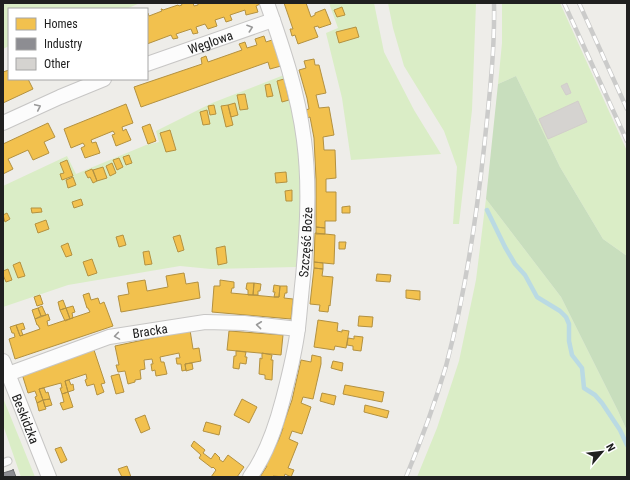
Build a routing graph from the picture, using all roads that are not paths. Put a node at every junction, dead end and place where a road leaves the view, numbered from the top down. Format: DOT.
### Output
graph roads {
  1 [pos="267,3"];
  2 [pos="273,20"];
  3 [pos="148,64"];
  4 [pos="102,80"];
  5 [pos="3,124"];
  6 [pos="298,329"];
  7 [pos="5,367"];
  8 [pos="49,477"];
  9 [pos="250,477"];
  1 -- 2 [label="street, Szczęść Boże"];
  3 -- 2 [label="street, Węglowa, one-way"];
  2 -- 6 [label="street, Szczęść Boże"];
  5 -- 4 [label="street, one-way"];
  6 -- 7 [label="street, Bracka, one-way"];
  6 -- 9 [label="street, Szczęść Boże"];
  7 -- 8 [label="street, Beskidzka"];
}
